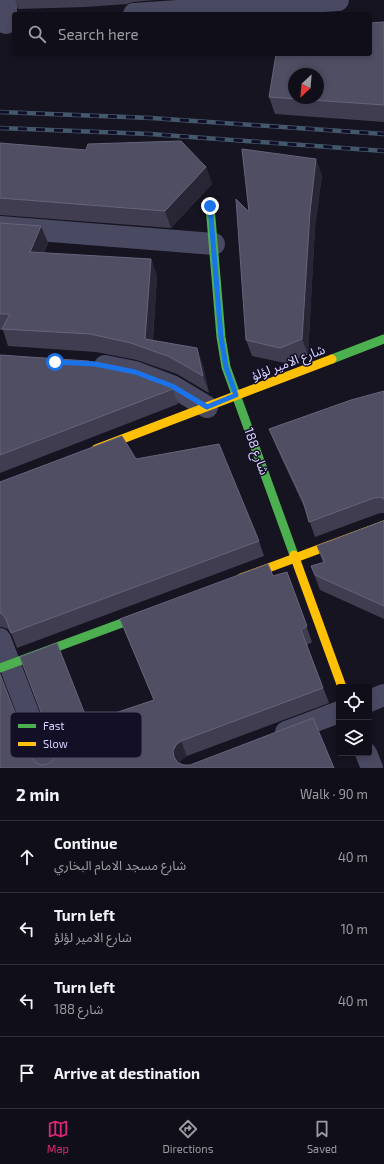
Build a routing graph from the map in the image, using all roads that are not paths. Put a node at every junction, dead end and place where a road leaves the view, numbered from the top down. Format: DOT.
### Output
graph roads {
  1 [pos="6,0"];
  2 [pos="338,0"];
  3 [pos="163,12"];
  4 [pos="7,23"];
  5 [pos="210,206"];
  6 [pos="0,227"];
  7 [pos="214,244"];
  8 [pos="384,339"];
  9 [pos="88,364"];
  10 [pos="236,395"];
  11 [pos="207,407"];
  12 [pos="88,452"];
  13 [pos="384,525"];
  14 [pos="295,558"];
  15 [pos="232,581"];
  16 [pos="160,609"];
  17 [pos="0,639"];
  18 [pos="5,666"];
  19 [pos="341,684"];
  20 [pos="384,695"];
  21 [pos="372,700"];
  22 [pos="25,712"];
  23 [pos="336,713"];
  24 [pos="265,740"];
  25 [pos="367,756"];
  26 [pos="45,758"];
  27 [pos="49,768"];
  28 [pos="372,768"];
  1 -- 4 [label="street"];
  2 -- 3 [label="street"];
  5 -- 7 [label="street, شارع 188"];
  6 -- 7 [label="street"];
  7 -- 10 [label="street, شارع 188"];
  8 -- 10 [label="street, شارع الامير لؤلؤ"];
  9 -- 11 [label="street"];
  10 -- 11 [label="street, شارع الامير لؤلؤ"];
  10 -- 14 [label="street, شارع 188"];
  11 -- 12 [label="street, شارع الامير لؤلؤ"];
  13 -- 14 [label="street"];
  14 -- 15 [label="street"];
  14 -- 19 [label="street, شارع 188"];
  16 -- 18 [label="street"];
  17 -- 18 [label="street"];
  18 -- 22 [label="street"];
  20 -- 21 [label="street"];
  23 -- 24 [label="street"];
  25 -- 28 [label="street"];
  26 -- 27 [label="street"];
}
